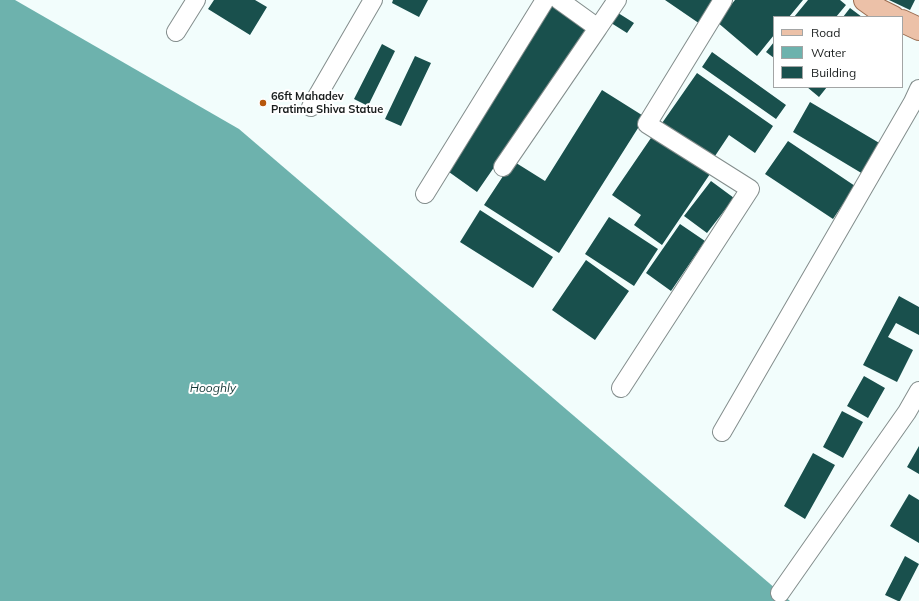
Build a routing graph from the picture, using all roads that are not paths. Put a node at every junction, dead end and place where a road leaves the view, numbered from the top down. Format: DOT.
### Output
graph roads {
  1 [pos="196,0"];
  2 [pos="373,0"];
  3 [pos="545,0"];
  4 [pos="559,0"];
  5 [pos="617,0"];
  6 [pos="723,0"];
  7 [pos="865,0"];
  8 [pos="891,16"];
  9 [pos="598,28"];
  10 [pos="176,32"];
  11 [pos="919,89"];
  12 [pos="311,107"];
  13 [pos="503,168"];
  14 [pos="425,194"];
  15 [pos="621,388"];
  16 [pos="919,392"];
  17 [pos="722,432"];
  18 [pos="780,593"];
  1 -- 10 [label="street"];
  2 -- 12 [label="street"];
  3 -- 14 [label="street"];
  4 -- 9 [label="street"];
  5 -- 9 [label="street"];
  6 -- 15 [label="street"];
  7 -- 8 [label="main road"];
  9 -- 13 [label="street"];
  11 -- 17 [label="street"];
  16 -- 18 [label="street"];
}
